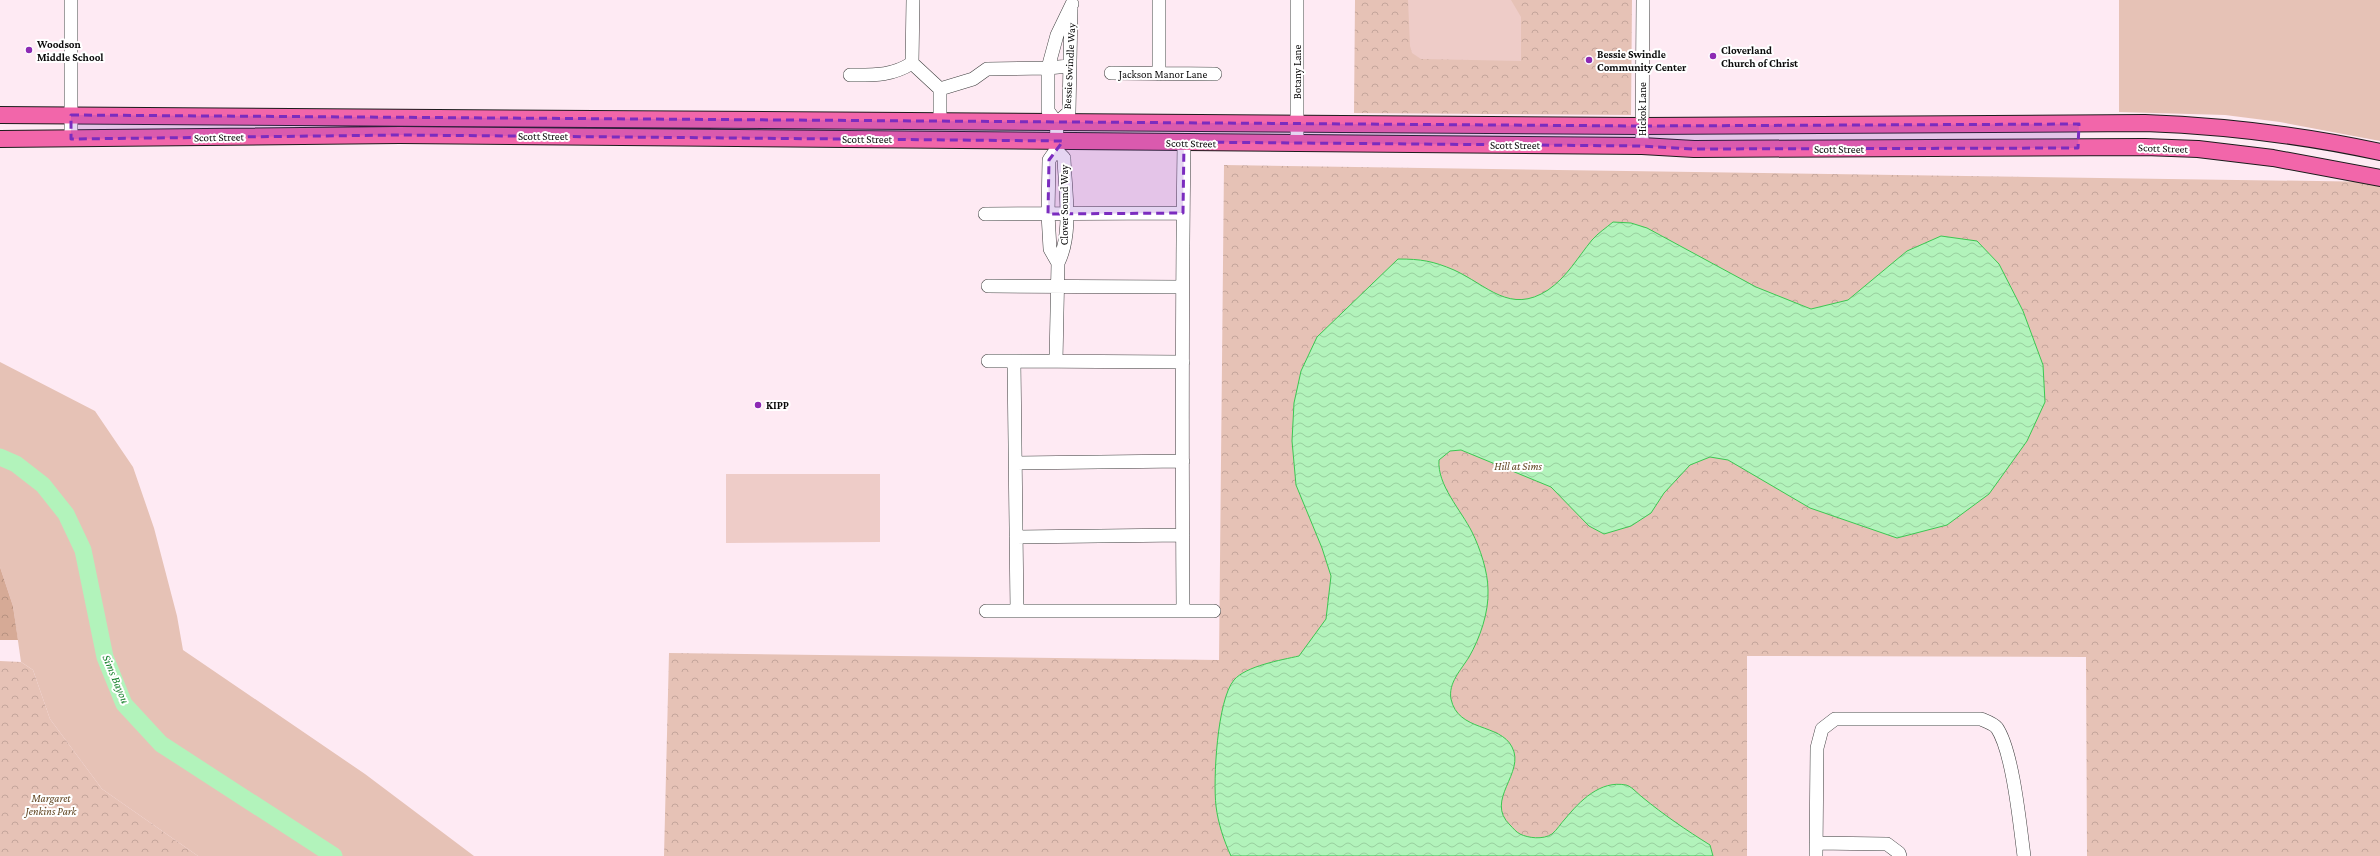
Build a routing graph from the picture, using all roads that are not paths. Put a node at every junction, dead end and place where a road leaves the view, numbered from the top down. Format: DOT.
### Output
graph roads {
  1 [pos="71,0"];
  2 [pos="913,0"];
  3 [pos="1159,0"];
  4 [pos="1297,0"];
  5 [pos="1643,0"];
  6 [pos="1072,2"];
  7 [pos="912,64"];
  8 [pos="1069,66"];
  9 [pos="1048,68"];
  10 [pos="1110,73"];
  11 [pos="1159,74"];
  12 [pos="1215,74"];
  13 [pos="850,75"];
  14 [pos="940,89"];
  15 [pos="71,114"];
  16 [pos="0,115"];
  17 [pos="399,116"];
  18 [pos="692,119"];
  19 [pos="848,120"];
  20 [pos="940,121"];
  21 [pos="1057,123"];
  22 [pos="1297,124"];
  23 [pos="2079,124"];
  24 [pos="1468,125"];
  25 [pos="1642,126"];
  26 [pos="400,135"];
  27 [pos="691,138"];
  28 [pos="0,139"];
  29 [pos="71,139"];
  30 [pos="848,139"];
  31 [pos="1184,142"];
  32 [pos="1297,144"];
  33 [pos="1056,145"];
  34 [pos="1468,145"];
  35 [pos="1642,146"];
  36 [pos="2078,148"];
  37 [pos="2380,152"];
  38 [pos="2380,178"];
  39 [pos="1048,187"];
  40 [pos="1065,187"];
  41 [pos="1066,213"];
  42 [pos="1183,213"];
  43 [pos="985,214"];
  44 [pos="1048,214"];
  45 [pos="1058,263"];
  46 [pos="988,286"];
  47 [pos="1058,287"];
  48 [pos="1182,288"];
  49 [pos="988,361"];
  50 [pos="1014,361"];
  51 [pos="1056,361"];
  52 [pos="1183,362"];
  53 [pos="1184,461"];
  54 [pos="1016,463"];
  55 [pos="1183,535"];
  56 [pos="1016,537"];
  57 [pos="986,611"];
  58 [pos="1017,611"];
  59 [pos="1183,611"];
  60 [pos="1214,611"];
  61 [pos="1816,850"];
  62 [pos="1900,856"];
  63 [pos="2024,856"];
  1 -- 15 [label="street"];
  2 -- 7 [label="street"];
  3 -- 11 [label="street"];
  4 -- 22 [label="street, Botany Lane"];
  5 -- 25 [label="street, Hickok Lane"];
  6 -- 8 [label="street, Bessie Swindle Way"];
  6 -- 9 [label="street, Bessie Swindle Way"];
  7 -- 13 [label="street"];
  7 -- 14 [label="street"];
  8 -- 9 [label="street"];
  8 -- 21 [label="street, Bessie Swindle Way"];
  9 -- 14 [label="street"];
  9 -- 21 [label="street, Bessie Swindle Way"];
  10 -- 11 [label="street, Jackson Manor Lane"];
  11 -- 12 [label="street, Jackson Manor Lane"];
  14 -- 20 [label="street"];
  15 -- 16 [label="main road, Scott Street"];
  15 -- 17 [label="main road, Scott Street"];
  15 -- 29 [label="street"];
  17 -- 18 [label="main road, Scott Street"];
  17 -- 26 [label="main road"];
  18 -- 19 [label="main road, Scott Street"];
  18 -- 27 [label="main road"];
  19 -- 20 [label="main road, Scott Street"];
  19 -- 30 [label="main road"];
  20 -- 21 [label="main road, Scott Street"];
  21 -- 22 [label="main road, Scott Street"];
  21 -- 33 [label="street, Bessie Swindle Way"];
  22 -- 24 [label="main road, Scott Street"];
  22 -- 32 [label="street, Botany Lane"];
  23 -- 25 [label="main road, Scott Street"];
  23 -- 36 [label="main road"];
  23 -- 37 [label="main road, Scott Street"];
  24 -- 25 [label="main road, Scott Street"];
  24 -- 34 [label="main road"];
  25 -- 35 [label="street, Hickok Lane"];
  26 -- 27 [label="main road, Scott Street"];
  26 -- 29 [label="main road, Scott Street"];
  27 -- 30 [label="main road, Scott Street"];
  28 -- 29 [label="main road, Scott Street"];
  30 -- 33 [label="main road, Scott Street"];
  31 -- 32 [label="main road, Scott Street"];
  31 -- 33 [label="main road, Scott Street"];
  31 -- 42 [label="street"];
  32 -- 34 [label="main road, Scott Street"];
  33 -- 39 [label="street, Clover Sound Way"];
  33 -- 40 [label="street, Clover Sound Way"];
  34 -- 35 [label="main road, Scott Street"];
  35 -- 36 [label="main road, Scott Street"];
  36 -- 38 [label="main road, Scott Street"];
  39 -- 40 [label="street"];
  39 -- 44 [label="street, Clover Sound Way"];
  40 -- 41 [label="street, Clover Sound Way"];
  41 -- 42 [label="street"];
  41 -- 44 [label="street"];
  41 -- 45 [label="street, Clover Sound Way"];
  42 -- 48 [label="street"];
  43 -- 44 [label="street"];
  44 -- 45 [label="street, Clover Sound Way"];
  45 -- 47 [label="street, Clover Sound Way"];
  46 -- 47 [label="street"];
  47 -- 48 [label="street"];
  47 -- 51 [label="street, Clover Sound Way"];
  48 -- 52 [label="street"];
  49 -- 50 [label="street"];
  50 -- 51 [label="street"];
  50 -- 54 [label="street"];
  51 -- 52 [label="street"];
  52 -- 53 [label="street"];
  53 -- 54 [label="street"];
  53 -- 55 [label="street"];
  54 -- 56 [label="street"];
  55 -- 56 [label="street"];
  55 -- 59 [label="street"];
  56 -- 58 [label="street"];
  57 -- 58 [label="street"];
  58 -- 59 [label="street"];
  59 -- 60 [label="street"];
  61 -- 62 [label="street"];
  61 -- 63 [label="street"];
}
